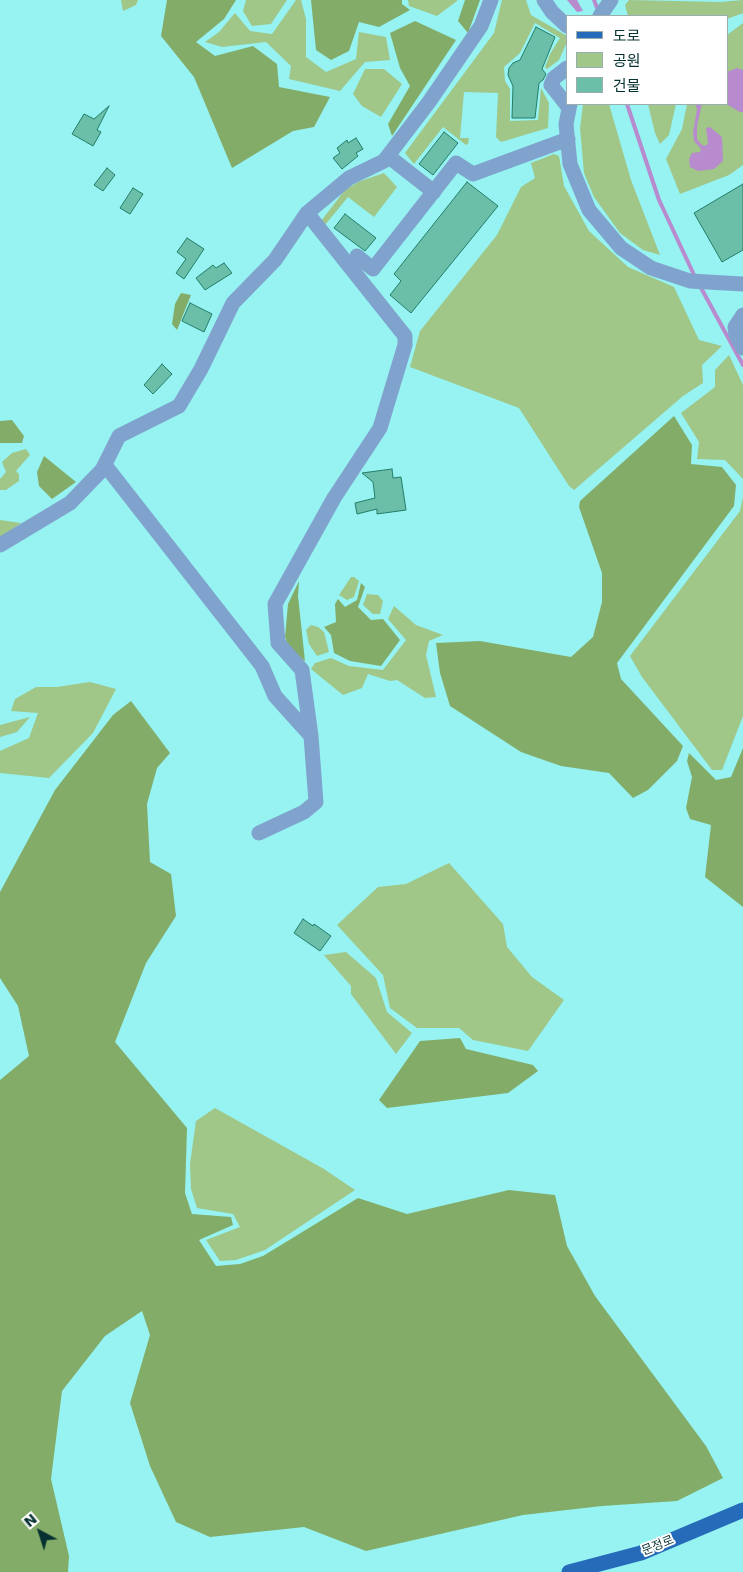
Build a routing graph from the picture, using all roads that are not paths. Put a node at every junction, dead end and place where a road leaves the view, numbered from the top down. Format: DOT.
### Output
graph roads {
  1 [pos="491,0"];
  2 [pos="544,0"];
  3 [pos="611,1"];
  4 [pos="601,15"];
  5 [pos="566,25"];
  6 [pos="566,69"];
  7 [pos="566,103"];
  8 [pos="569,106"];
  9 [pos="568,138"];
  10 [pos="388,156"];
  11 [pos="434,192"];
  12 [pos="307,213"];
  13 [pos="357,256"];
  14 [pos="743,284"];
  15 [pos="743,315"];
  16 [pos="743,348"];
  17 [pos="105,465"];
  18 [pos="0,545"];
  19 [pos="281,647"];
  20 [pos="262,666"];
  21 [pos="311,736"];
  22 [pos="259,833"];
  23 [pos="743,1510"];
  24 [pos="569,1572"];
  1 -- 10 [label="street"];
  2 -- 5 [label="street"];
  3 -- 4 [label="street"];
  6 -- 7 [label="street"];
  8 -- 9 [label="street"];
  9 -- 11 [label="street"];
  9 -- 14 [label="street"];
  10 -- 11 [label="street"];
  10 -- 12 [label="street"];
  11 -- 13 [label="street"];
  12 -- 17 [label="street"];
  12 -- 19 [label="street"];
  15 -- 16 [label="street"];
  17 -- 18 [label="street"];
  17 -- 20 [label="street"];
  19 -- 20 [label="street"];
  19 -- 21 [label="street"];
  20 -- 21 [label="street"];
  21 -- 22 [label="street"];
  23 -- 24 [label="main road, 문정로"];
}
